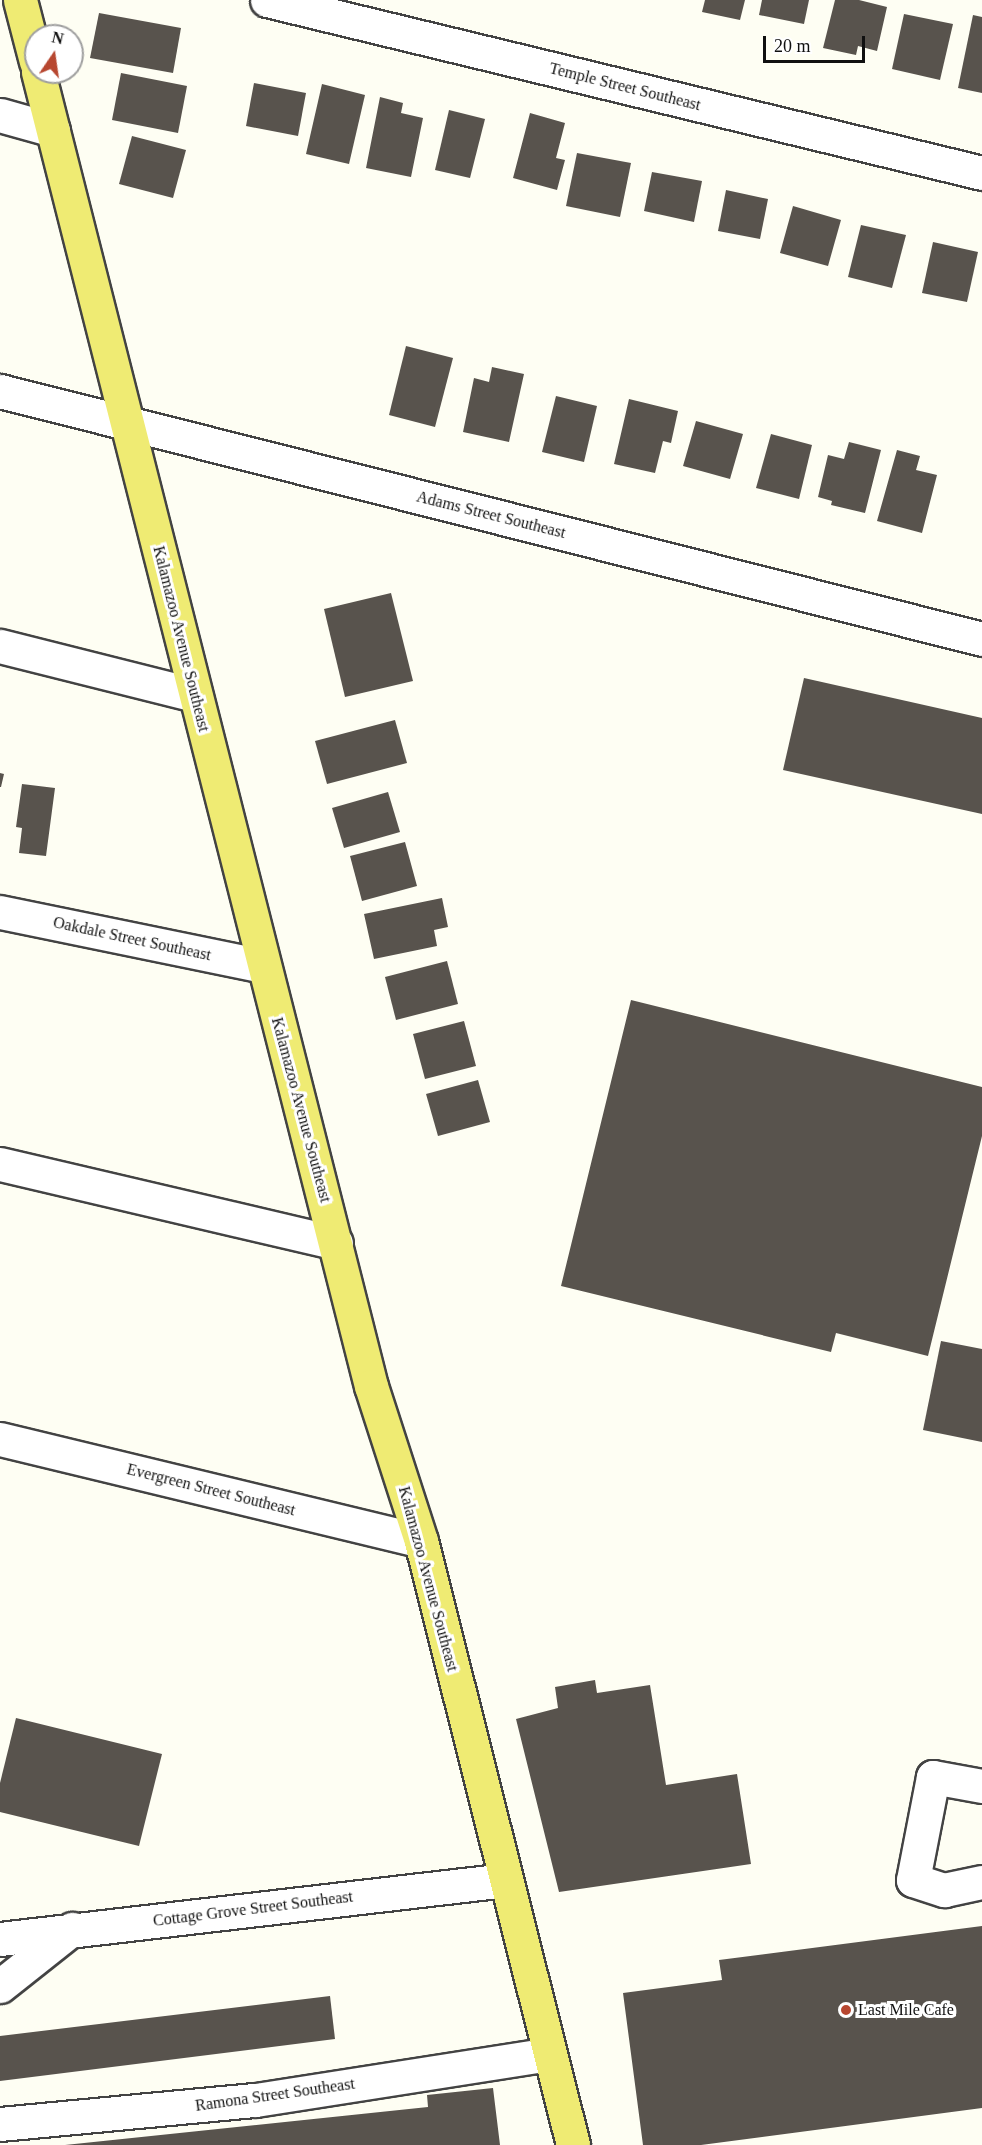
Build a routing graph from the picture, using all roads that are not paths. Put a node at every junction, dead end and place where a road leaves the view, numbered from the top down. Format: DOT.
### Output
graph roads {
  1 [pos="20,0"];
  2 [pos="267,0"];
  3 [pos="26,24"];
  4 [pos="41,84"];
  5 [pos="0,116"];
  6 [pos="53,130"];
  7 [pos="982,173"];
  8 [pos="0,391"];
  9 [pos="128,423"];
  10 [pos="982,639"];
  11 [pos="0,645"];
  12 [pos="195,695"];
  13 [pos="0,912"];
  14 [pos="264,966"];
  15 [pos="0,1164"];
  16 [pos="336,1243"];
  17 [pos="0,1439"];
  18 [pos="421,1541"];
  19 [pos="982,1786"];
  20 [pos="506,1880"];
  21 [pos="982,1882"];
  22 [pos="72,1929"];
  23 [pos="0,1939"];
  24 [pos="0,1986"];
  25 [pos="549,2054"];
  26 [pos="0,2124"];
  27 [pos="573,2145"];
  1 -- 3 [label="main road"];
  2 -- 7 [label="street, Temple Street Southeast"];
  4 -- 6 [label="main road, Kalamazoo Avenue Southeast"];
  5 -- 6 [label="street"];
  6 -- 9 [label="main road, Kalamazoo Avenue Southeast"];
  8 -- 9 [label="street, Adams Street Southeast"];
  9 -- 10 [label="street, Adams Street Southeast"];
  9 -- 12 [label="main road, Kalamazoo Avenue Southeast"];
  11 -- 12 [label="street"];
  12 -- 14 [label="main road, Kalamazoo Avenue Southeast"];
  13 -- 14 [label="street, Oakdale Street Southeast"];
  14 -- 16 [label="main road, Kalamazoo Avenue Southeast"];
  15 -- 16 [label="street"];
  16 -- 18 [label="main road, Kalamazoo Avenue Southeast"];
  17 -- 18 [label="street, Evergreen Street Southeast"];
  18 -- 20 [label="main road, Kalamazoo Avenue Southeast"];
  19 -- 21 [label="street"];
  20 -- 22 [label="street, Cottage Grove Street Southeast"];
  20 -- 25 [label="main road, Kalamazoo Avenue Southeast"];
  22 -- 23 [label="street, Cottage Grove Street Southeast"];
  22 -- 24 [label="street"];
  25 -- 26 [label="street, Ramona Street Southeast"];
  25 -- 27 [label="main road, Kalamazoo Avenue Southeast"];
}
